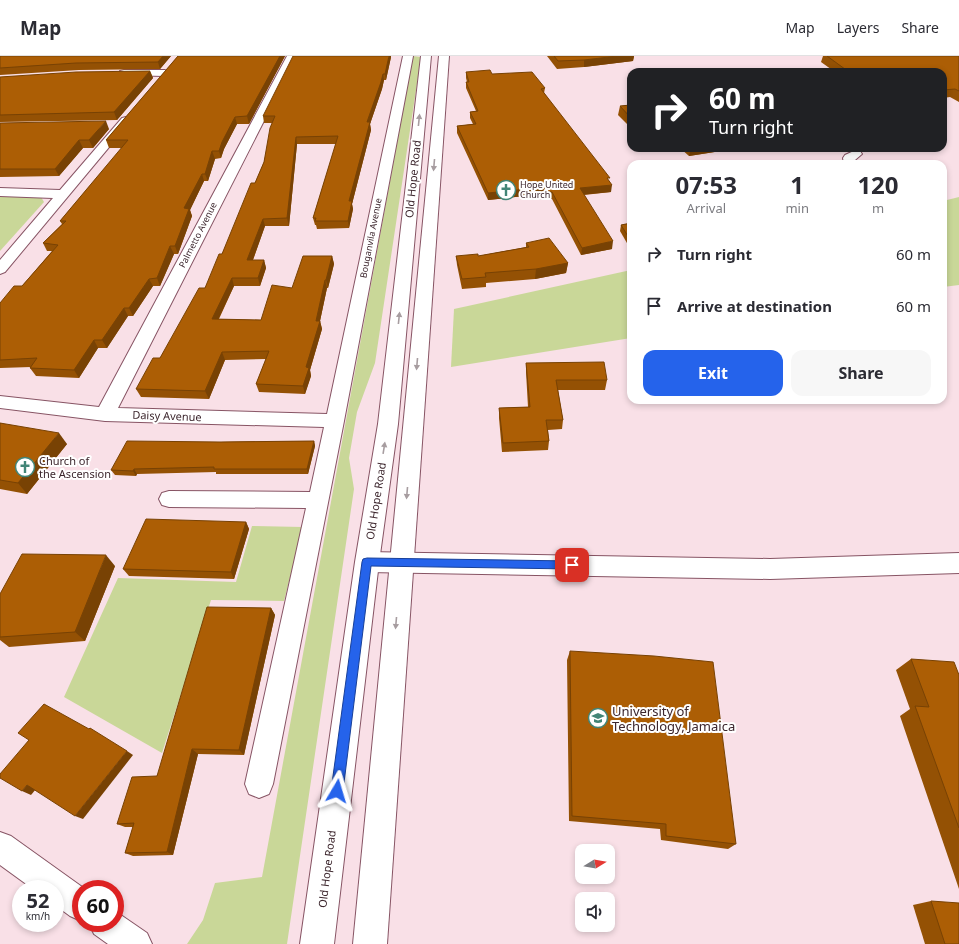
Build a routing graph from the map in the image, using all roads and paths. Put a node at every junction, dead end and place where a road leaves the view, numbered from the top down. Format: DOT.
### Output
graph roads {
  1 [pos="292,56"];
  2 [pos="408,56"];
  3 [pos="426,56"];
  4 [pos="444,56"];
  5 [pos="174,62"];
  6 [pos="165,72"];
  7 [pos="110,74"];
  8 [pos="155,84"];
  9 [pos="131,113"];
  10 [pos="108,124"];
  11 [pos="122,124"];
  12 [pos="0,192"];
  13 [pos="62,194"];
  14 [pos="0,269"];
  15 [pos="0,402"];
  16 [pos="105,414"];
  17 [pos="335,421"];
  18 [pos="169,499"];
  19 [pos="318,500"];
  20 [pos="367,562"];
  21 [pos="401,562"];
  22 [pos="959,563"];
  23 [pos="259,784"];
  24 [pos="0,847"];
  25 [pos="72,899"];
  26 [pos="118,932"];
  27 [pos="136,944"];
  28 [pos="317,944"];
  29 [pos="370,944"];
  1 -- 16 [label="street, Palmetto Avenue"];
  2 -- 17 [label="street, Bouganvila Avenue"];
  20 -- 3 [label="main road, Old Hope Road, one-way"];
  4 -- 21 [label="main road, Old Hope Road, one-way"];
  5 -- 6 [label="street"];
  6 -- 7 [label="street"];
  6 -- 8 [label="street"];
  9 -- 11 [label="street"];
  10 -- 11 [label="street"];
  11 -- 13 [label="street"];
  12 -- 13 [label="street"];
  13 -- 14 [label="street"];
  15 -- 16 [label="street, Daisy Avenue"];
  16 -- 17 [label="street, Daisy Avenue"];
  17 -- 19 [label="street, Bouganvila Avenue"];
  18 -- 19 [label="street"];
  19 -- 23 [label="street, Bouganvila Avenue"];
  20 -- 21 [label="street"];
  20 -- 28 [label="main road, Old Hope Road"];
  21 -- 22 [label="street"];
  21 -- 29 [label="main road, Old Hope Road, one-way"];
  24 -- 25 [label="street"];
  26 -- 27 [label="street"];
}
